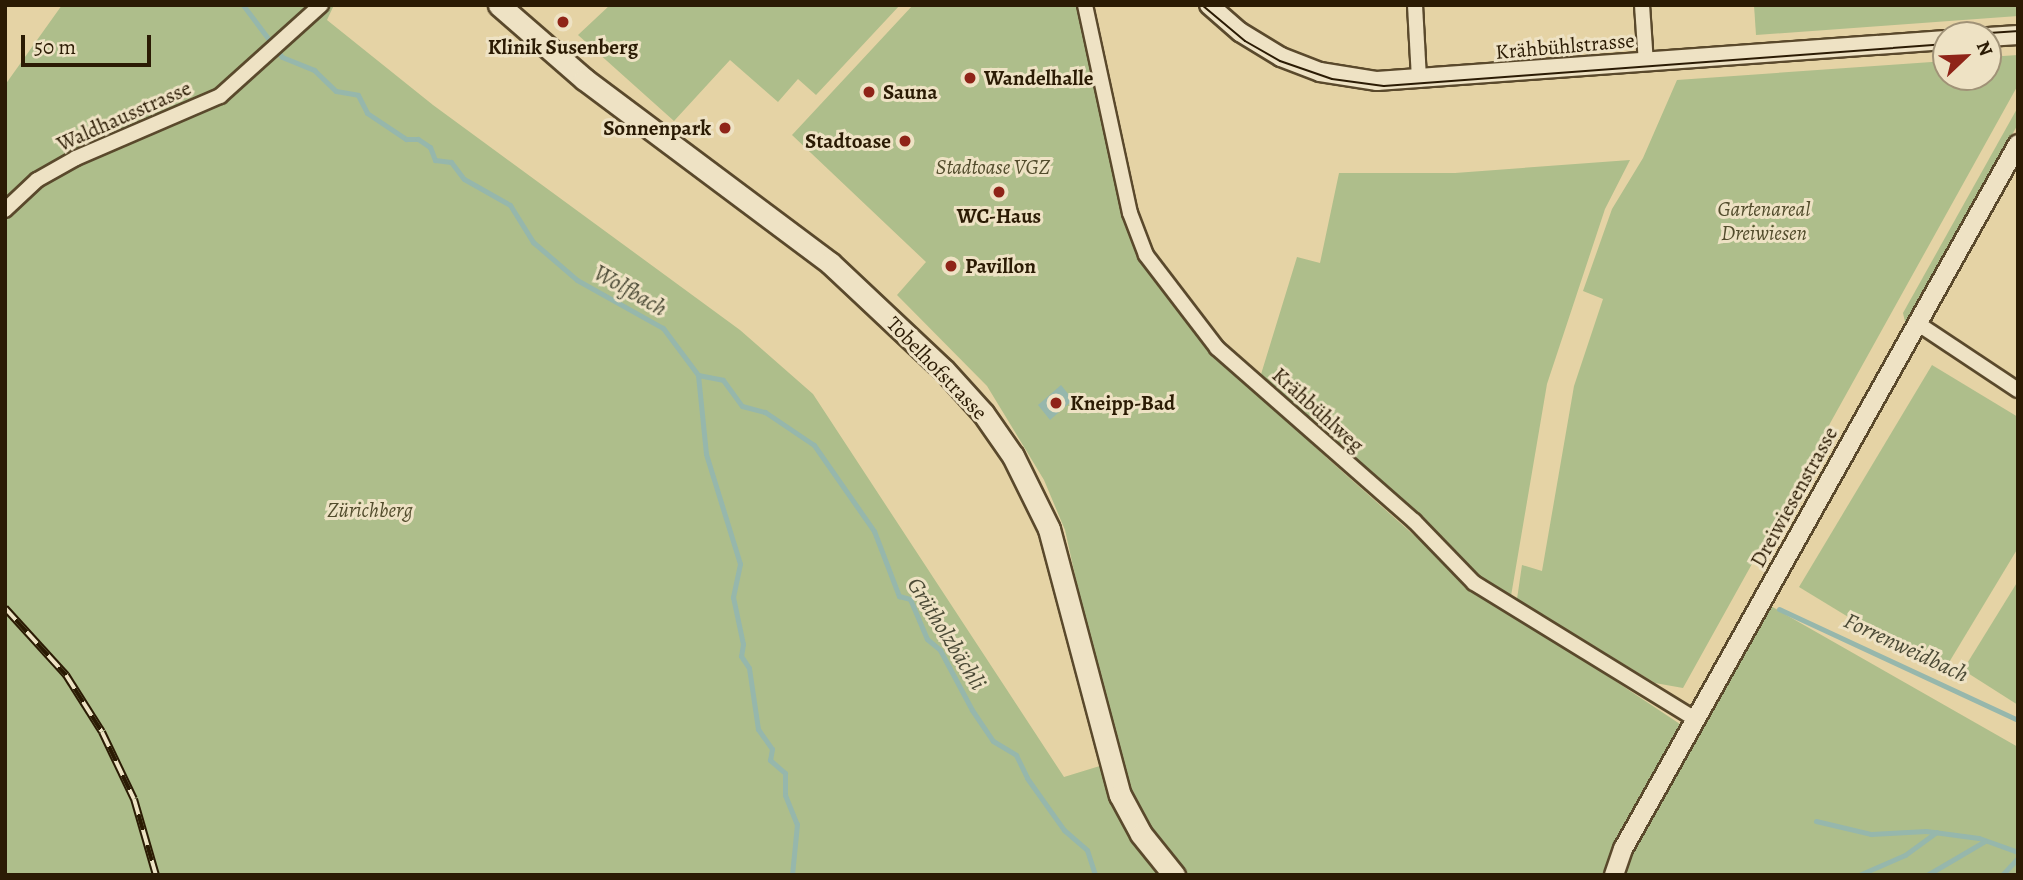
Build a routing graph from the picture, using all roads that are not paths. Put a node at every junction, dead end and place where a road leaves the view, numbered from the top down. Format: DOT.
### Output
graph roads {
  1 [pos="321,5"];
  2 [pos="499,5"];
  3 [pos="1085,5"];
  4 [pos="1209,5"];
  5 [pos="1415,5"];
  6 [pos="1642,5"];
  7 [pos="1932,41"];
  8 [pos="1646,63"];
  9 [pos="1419,80"];
  10 [pos="2018,144"];
  11 [pos="5,210"];
  12 [pos="1917,323"];
  13 [pos="2018,390"];
  14 [pos="1695,719"];
  15 [pos="1174,875"];
  16 [pos="1614,875"];
  1 -- 11 [label="street, Waldhausstrasse"];
  2 -- 15 [label="main road, Tobelhofstrasse"];
  3 -- 14 [label="street, Krähbühlweg"];
  4 -- 9 [label="street, Krähbühlstrasse"];
  5 -- 9 [label="street"];
  6 -- 8 [label="street"];
  7 -- 8 [label="street, Krähbühlstrasse"];
  8 -- 9 [label="street, Krähbühlstrasse"];
  10 -- 12 [label="street, Dreiwiesenstrasse"];
  12 -- 13 [label="street"];
  12 -- 14 [label="street, Dreiwiesenstrasse"];
  14 -- 16 [label="street, Dreiwiesenstrasse"];
}
